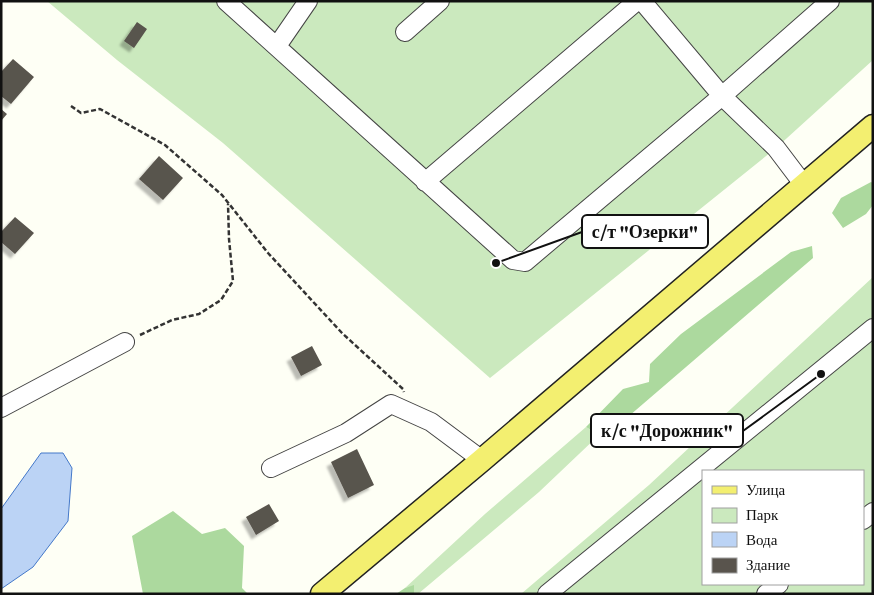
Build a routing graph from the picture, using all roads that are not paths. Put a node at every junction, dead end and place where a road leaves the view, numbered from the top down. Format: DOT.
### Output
graph roads {
  1 [pos="226,1"];
  2 [pos="308,1"];
  3 [pos="440,1"];
  4 [pos="638,1"];
  5 [pos="642,1"];
  6 [pos="830,1"];
  7 [pos="405,32"];
  8 [pos="277,46"];
  9 [pos="722,96"];
  10 [pos="873,126"];
  11 [pos="425,182"];
  12 [pos="804,185"];
  13 [pos="873,328"];
  14 [pos="125,342"];
  15 [pos="1,408"];
  16 [pos="482,460"];
  17 [pos="271,468"];
  18 [pos="707,468"];
  19 [pos="702,472"];
  20 [pos="778,585"];
  21 [pos="323,593"];
  22 [pos="547,594"];
  23 [pos="766,594"];
  1 -- 8 [label="street"];
  2 -- 8 [label="street"];
  3 -- 7 [label="street"];
  4 -- 11 [label="street"];
  5 -- 9 [label="street"];
  6 -- 9 [label="street"];
  8 -- 11 [label="street"];
  9 -- 11 [label="street"];
  9 -- 12 [label="street"];
  10 -- 12 [label="main road"];
  12 -- 16 [label="main road"];
  13 -- 18 [label="street"];
  14 -- 15 [label="street"];
  16 -- 17 [label="street"];
  16 -- 21 [label="main road"];
  19 -- 22 [label="street"];
  20 -- 23 [label="street"];
}
